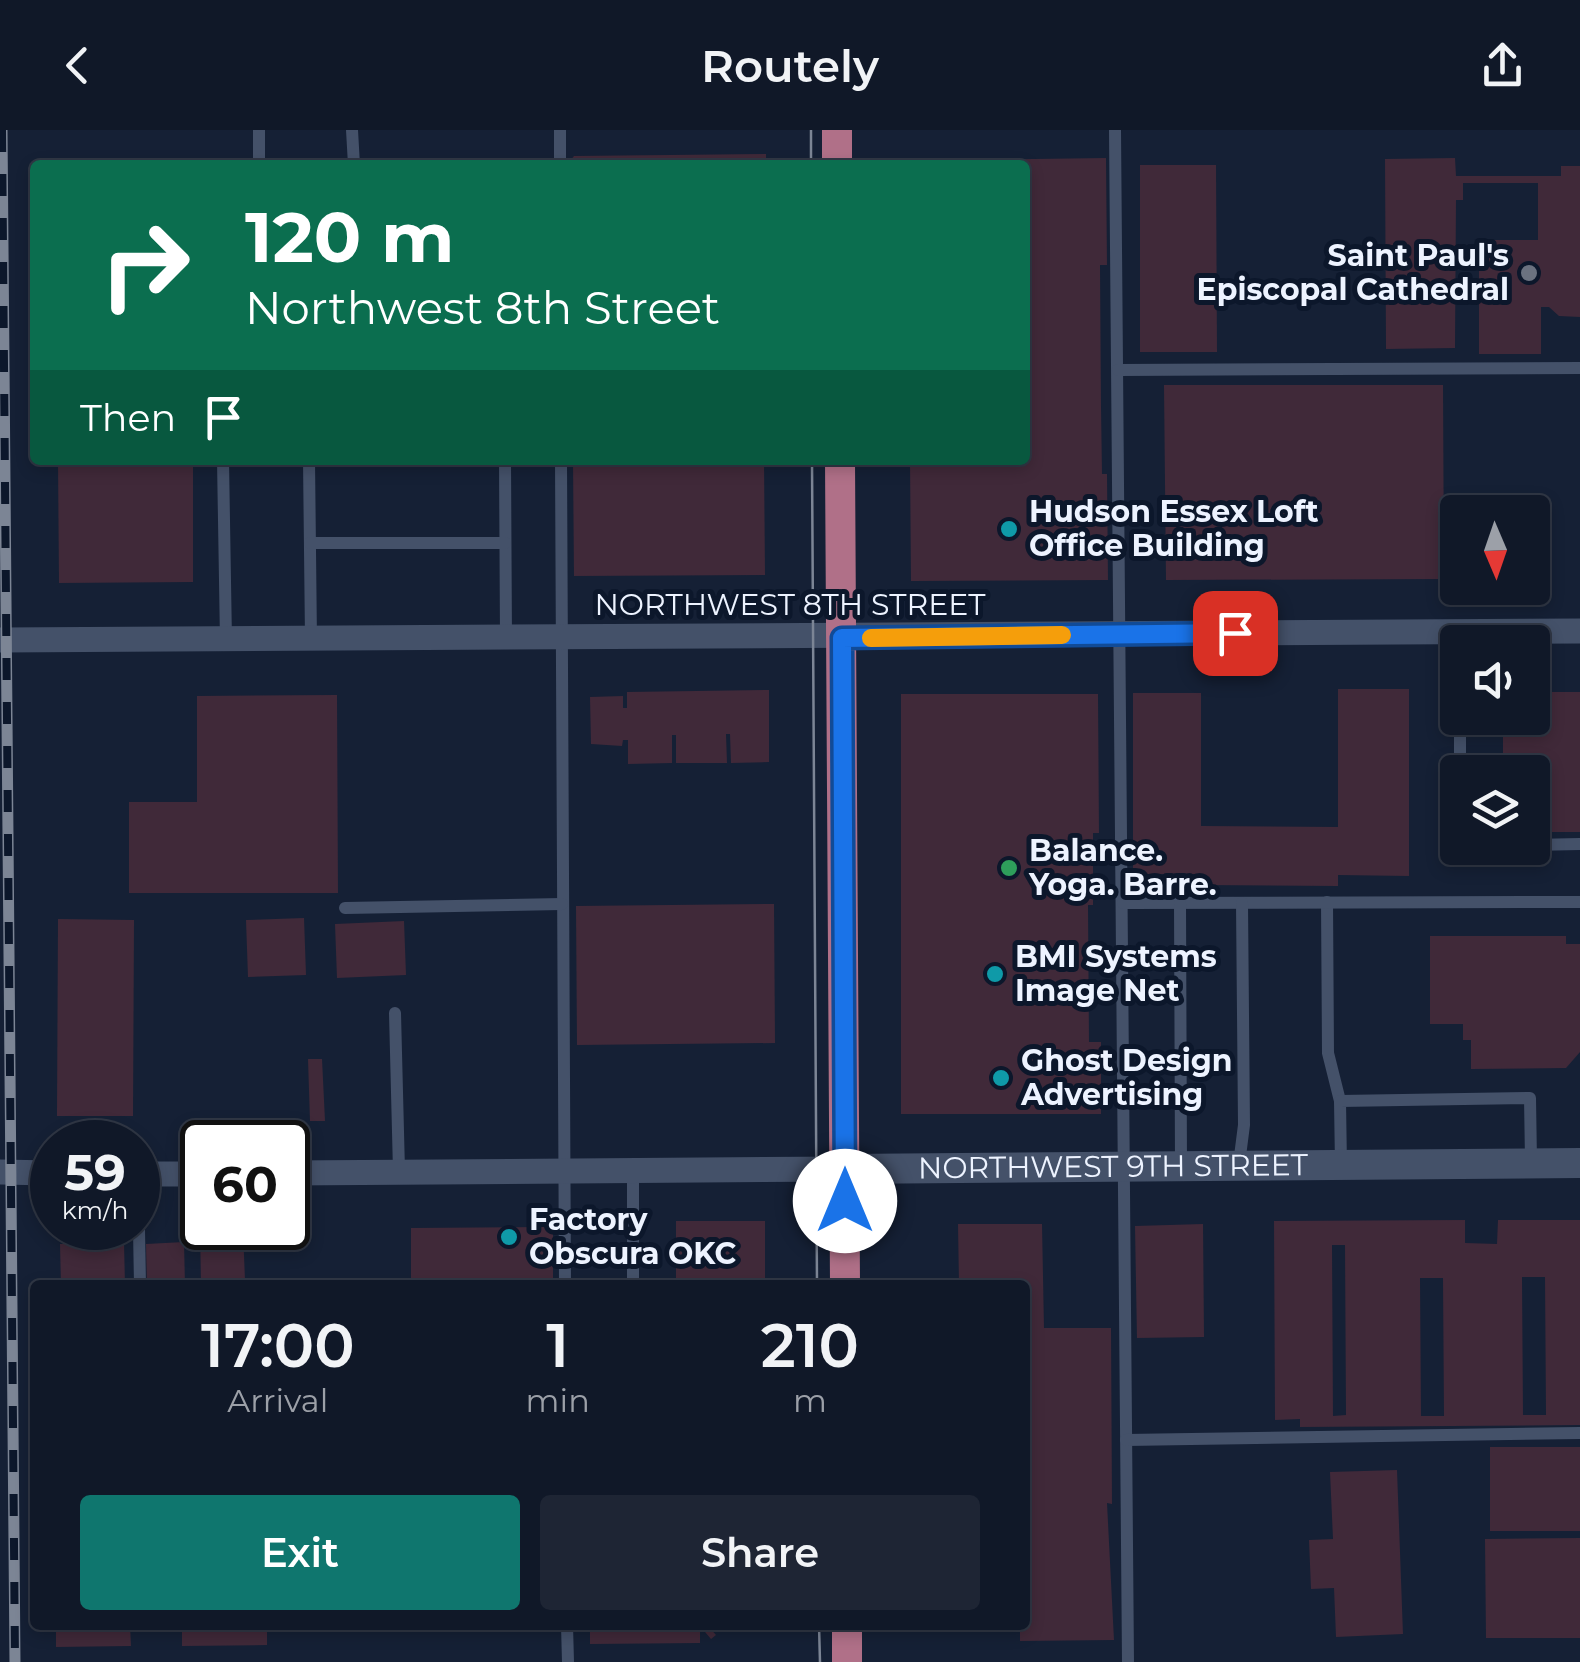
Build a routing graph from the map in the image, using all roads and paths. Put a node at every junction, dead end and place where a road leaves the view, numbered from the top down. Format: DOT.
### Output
graph roads {
  1 [pos="259,130"];
  2 [pos="352,130"];
  3 [pos="560,130"];
  4 [pos="837,130"];
  5 [pos="1115,130"];
  6 [pos="258,160"];
  7 [pos="354,160"];
  8 [pos="560,160"];
  9 [pos="838,160"];
  10 [pos="1580,368"];
  11 [pos="1118,370"];
  12 [pos="223,465"];
  13 [pos="310,465"];
  14 [pos="504,465"];
  15 [pos="560,465"];
  16 [pos="840,465"];
  17 [pos="310,543"];
  18 [pos="505,543"];
  19 [pos="1580,631"];
  20 [pos="1550,633"];
  21 [pos="1122,634"];
  22 [pos="1440,637"];
  23 [pos="842,638"];
  24 [pos="560,639"];
  25 [pos="0,640"];
  26 [pos="226,640"];
  27 [pos="311,640"];
  28 [pos="506,640"];
  29 [pos="1580,844"];
  30 [pos="1550,845"];
  31 [pos="1327,902"];
  32 [pos="1580,902"];
  33 [pos="1123,903"];
  34 [pos="1180,903"];
  35 [pos="1242,903"];
  36 [pos="562,904"];
  37 [pos="346,908"];
  38 [pos="394,1013"];
  39 [pos="1340,1101"];
  40 [pos="1580,1163"];
  41 [pos="1530,1164"];
  42 [pos="1342,1166"];
  43 [pos="1238,1167"];
  44 [pos="1124,1168"];
  45 [pos="1181,1168"];
  46 [pos="845,1170"];
  47 [pos="399,1171"];
  48 [pos="564,1171"];
  49 [pos="633,1171"];
  50 [pos="0,1172"];
  51 [pos="30,1173"];
  52 [pos="310,1173"];
  53 [pos="139,1250"];
  54 [pos="140,1280"];
  55 [pos="565,1280"];
  56 [pos="633,1280"];
  57 [pos="846,1280"];
  58 [pos="1580,1433"];
  59 [pos="1126,1440"];
  60 [pos="567,1630"];
  61 [pos="847,1630"];
  62 [pos="568,1662"];
  63 [pos="848,1662"];
  64 [pos="1128,1662"];
  1 -- 6 [label="lane"];
  2 -- 7 [label="lane"];
  3 -- 8 [label="lane"];
  4 -- 9 [label="main road"];
  5 -- 11 [label="lane"];
  10 -- 11 [label="lane"];
  11 -- 21 [label="lane"];
  12 -- 26 [label="lane"];
  13 -- 17 [label="lane"];
  14 -- 18 [label="lane"];
  15 -- 24 [label="lane"];
  16 -- 23 [label="main road"];
  17 -- 18 [label="lane"];
  17 -- 27 [label="lane"];
  18 -- 28 [label="lane"];
  19 -- 20 [label="street, NORTHWEST 8TH STREET"];
  21 -- 22 [label="street, NORTHWEST 8TH STREET"];
  21 -- 23 [label="street, NORTHWEST 8TH STREET"];
  21 -- 33 [label="lane"];
  23 -- 24 [label="street, NORTHWEST 8TH STREET"];
  23 -- 46 [label="main road"];
  24 -- 28 [label="street, NORTHWEST 8TH STREET"];
  24 -- 36 [label="lane"];
  25 -- 26 [label="street, NORTHWEST 8TH STREET"];
  26 -- 27 [label="street, NORTHWEST 8TH STREET"];
  27 -- 28 [label="street, NORTHWEST 8TH STREET"];
  29 -- 30 [label="lane"];
  31 -- 32 [label="lane"];
  31 -- 35 [label="lane"];
  31 -- 39 [label="lane"];
  33 -- 34 [label="lane"];
  33 -- 44 [label="lane"];
  34 -- 35 [label="lane"];
  34 -- 45 [label="lane"];
  35 -- 43 [label="lane"];
  36 -- 37 [label="lane"];
  36 -- 48 [label="lane"];
  38 -- 47 [label="lane"];
  39 -- 41 [label="lane"];
  39 -- 42 [label="lane"];
  40 -- 41 [label="street, NORTHWEST 9TH STREET"];
  41 -- 42 [label="street, NORTHWEST 9TH STREET"];
  42 -- 43 [label="street, NORTHWEST 9TH STREET"];
  43 -- 45 [label="street, NORTHWEST 9TH STREET"];
  44 -- 45 [label="street, NORTHWEST 9TH STREET"];
  44 -- 46 [label="street, NORTHWEST 9TH STREET"];
  44 -- 59 [label="lane"];
  46 -- 49 [label="street, NORTHWEST 9TH STREET"];
  46 -- 57 [label="main road"];
  47 -- 48 [label="street, NORTHWEST 9TH STREET"];
  47 -- 52 [label="street, NORTHWEST 9TH STREET"];
  48 -- 49 [label="street, NORTHWEST 9TH STREET"];
  48 -- 55 [label="lane"];
  49 -- 56 [label="lane"];
  50 -- 51 [label="street"];
  53 -- 54 [label="lane"];
  58 -- 59 [label="lane"];
  59 -- 64 [label="lane"];
  60 -- 62 [label="lane"];
  61 -- 63 [label="main road"];
}
